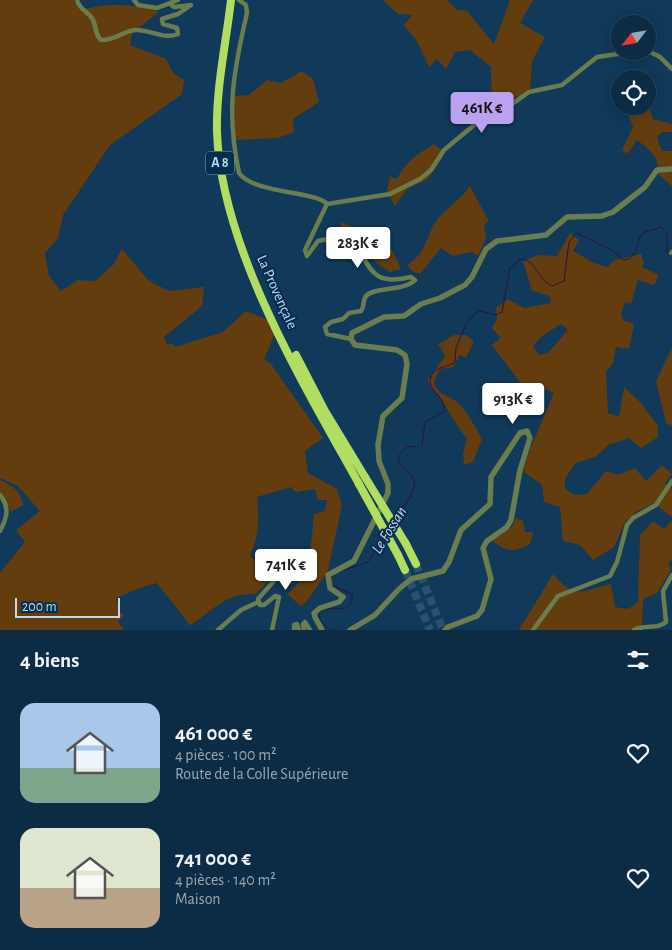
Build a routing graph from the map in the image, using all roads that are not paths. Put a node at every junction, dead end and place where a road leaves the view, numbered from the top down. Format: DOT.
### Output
graph roads {
  1 [pos="77,0"];
  2 [pos="134,0"];
  3 [pos="178,0"];
  4 [pos="239,0"];
  5 [pos="232,3"];
  6 [pos="170,4"];
  7 [pos="611,55"];
  8 [pos="656,55"];
  9 [pos="672,69"];
  10 [pos="672,169"];
  11 [pos="327,204"];
  12 [pos="351,339"];
  13 [pos="303,375"];
  14 [pos="672,481"];
  15 [pos="0,495"];
  16 [pos="0,531"];
  17 [pos="290,552"];
  18 [pos="416,564"];
  19 [pos="405,570"];
  20 [pos="672,575"];
  21 [pos="258,602"];
  22 [pos="218,630"];
  23 [pos="272,630"];
  24 [pos="294,630"];
  25 [pos="300,630"];
  26 [pos="304,630"];
  27 [pos="310,630"];
  28 [pos="322,630"];
  29 [pos="350,630"];
  30 [pos="445,630"];
  31 [pos="533,630"];
  32 [pos="634,630"];
  1 -- 6 [label="street"];
  2 -- 6 [label="street"];
  3 -- 6 [label="street"];
  4 -- 11 [label="street"];
  5 -- 13 [label="highway, La Provençale / A 8"];
  7 -- 11 [label="street"];
  8 -- 9 [label="street"];
  10 -- 12 [label="street"];
  11 -- 12 [label="street"];
  12 -- 28 [label="street"];
  13 -- 18 [label="highway, La Provençale / A 8, bridge"];
  13 -- 19 [label="highway, La Provençale / A 8, bridge"];
  14 -- 31 [label="street"];
  15 -- 16 [label="street"];
  17 -- 21 [label="street"];
  20 -- 32 [label="street"];
  21 -- 22 [label="street"];
  21 -- 23 [label="street"];
  24 -- 25 [label="street"];
  26 -- 27 [label="street"];
  29 -- 30 [label="street"];
}
